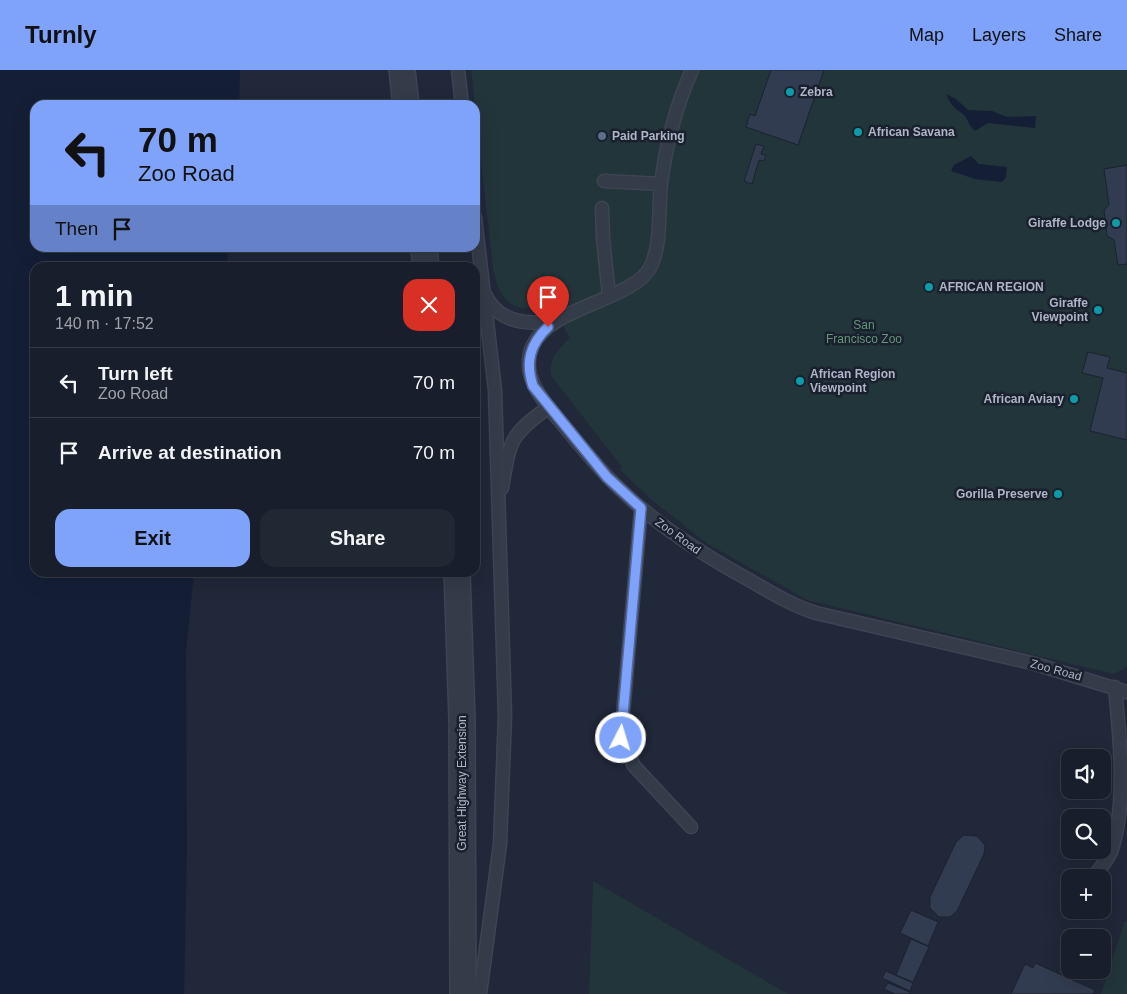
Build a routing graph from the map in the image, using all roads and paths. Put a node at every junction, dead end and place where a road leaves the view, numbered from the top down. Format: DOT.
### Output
graph roads {
  1 [pos="402,70"];
  2 [pos="458,70"];
  3 [pos="692,70"];
  4 [pos="405,100"];
  5 [pos="461,100"];
  6 [pos="604,181"];
  7 [pos="661,184"];
  8 [pos="602,208"];
  9 [pos="479,252"];
  10 [pos="483,284"];
  11 [pos="609,296"];
  12 [pos="558,320"];
  13 [pos="549,407"];
  14 [pos="641,508"];
  15 [pos="498,512"];
  16 [pos="457,577"];
  17 [pos="1124,690"];
  18 [pos="691,827"];
  19 [pos="1099,869"];
  20 [pos="463,994"];
  21 [pos="480,994"];
  1 -- 4 [label="street"];
  2 -- 5 [label="lane"];
  3 -- 7 [label="lane, Zoo Road"];
  6 -- 7 [label="lane"];
  7 -- 11 [label="lane, Zoo Road"];
  8 -- 11 [label="lane"];
  9 -- 10 [label="lane"];
  10 -- 12 [label="lane"];
  10 -- 15 [label="lane"];
  11 -- 12 [label="lane, Zoo Road"];
  12 -- 13 [label="lane, Zoo Road"];
  13 -- 14 [label="lane, Zoo Road"];
  13 -- 15 [label="lane"];
  14 -- 17 [label="lane, Zoo Road"];
  14 -- 18 [label="lane"];
  15 -- 21 [label="lane"];
  16 -- 20 [label="street, Great Highway Extension"];
  17 -- 19 [label="lane"];
}
